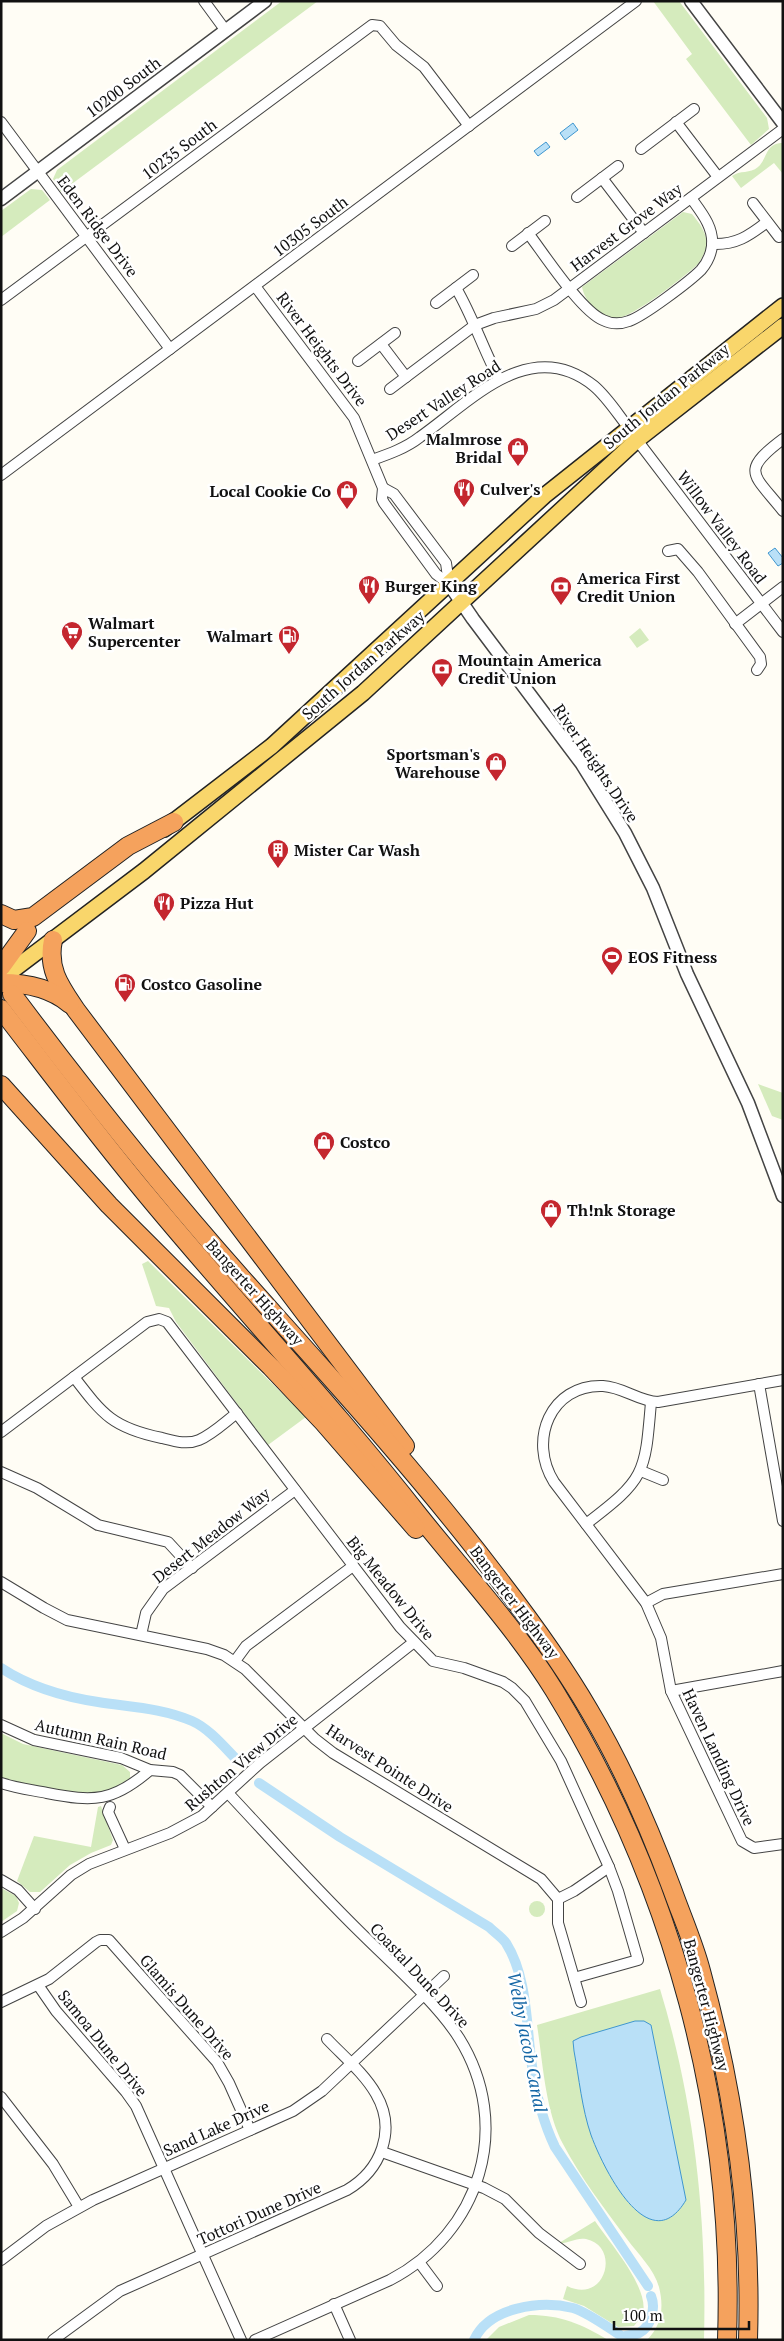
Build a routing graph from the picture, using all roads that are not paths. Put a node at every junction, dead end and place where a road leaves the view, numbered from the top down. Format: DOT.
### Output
graph roads {
  1 [pos="204,1"];
  2 [pos="265,1"];
  3 [pos="636,1"];
  4 [pos="691,1"];
  5 [pos="226,31"];
  6 [pos="694,108"];
  7 [pos="1,122"];
  8 [pos="676,122"];
  9 [pos="783,123"];
  10 [pos="469,126"];
  11 [pos="783,129"];
  12 [pos="641,149"];
  13 [pos="618,166"];
  14 [pos="38,171"];
  15 [pos="718,177"];
  16 [pos="602,178"];
  17 [pos="577,197"];
  18 [pos="690,198"];
  19 [pos="1,199"];
  20 [pos="753,203"];
  21 [pos="546,221"];
  22 [pos="767,222"];
  23 [pos="528,233"];
  24 [pos="644,233"];
  25 [pos="87,236"];
  26 [pos="778,237"];
  27 [pos="712,244"];
  28 [pos="512,246"];
  29 [pos="473,275"];
  30 [pos="255,286"];
  31 [pos="456,288"];
  32 [pos="570,288"];
  33 [pos="1,300"];
  34 [pos="436,303"];
  35 [pos="783,306"];
  36 [pos="475,325"];
  37 [pos="783,326"];
  38 [pos="395,333"];
  39 [pos="381,344"];
  40 [pos="170,349"];
  41 [pos="358,361"];
  42 [pos="406,377"];
  43 [pos="499,379"];
  44 [pos="390,389"];
  45 [pos="628,427"];
  46 [pos="637,440"];
  47 [pos="783,440"];
  48 [pos="372,460"];
  49 [pos="1,475"];
  50 [pos="783,511"];
  51 [pos="668,552"];
  52 [pos="449,584"];
  53 [pos="783,587"];
  54 [pos="461,602"];
  55 [pos="762,604"];
  56 [pos="735,624"];
  57 [pos="783,632"];
  58 [pos="757,670"];
  59 [pos="174,822"];
  60 [pos="1,914"];
  61 [pos="28,932"];
  62 [pos="53,940"];
  63 [pos="1,952"];
  64 [pos="5,978"];
  65 [pos="1,1009"];
  66 [pos="76,1010"];
  67 [pos="1,1078"];
  68 [pos="1,1085"];
  69 [pos="20,1104"];
  70 [pos="783,1196"];
  71 [pos="74,1377"];
  72 [pos="783,1380"];
  73 [pos="759,1384"];
  74 [pos="651,1402"];
  75 [pos="237,1413"];
  76 [pos="1,1432"];
  77 [pos="641,1471"];
  78 [pos="1,1472"];
  79 [pos="662,1480"];
  80 [pos="295,1490"];
  81 [pos="783,1521"];
  82 [pos="586,1524"];
  83 [pos="353,1566"];
  84 [pos="192,1568"];
  85 [pos="783,1574"];
  86 [pos="1,1582"];
  87 [pos="505,1587"];
  88 [pos="646,1603"];
  89 [pos="141,1635"];
  90 [pos="515,1636"];
  91 [pos="414,1642"];
  92 [pos="235,1662"];
  93 [pos="783,1671"];
  94 [pos="671,1691"];
  95 [pos="1,1725"];
  96 [pos="304,1727"];
  97 [pos="150,1770"];
  98 [pos="1,1784"];
  99 [pos="228,1793"];
  100 [pos="106,1796"];
  101 [pos="212,1807"];
  102 [pos="783,1844"];
  103 [pos="125,1850"];
  104 [pos="609,1867"];
  105 [pos="1,1880"];
  106 [pos="558,1899"];
  107 [pos="35,1909"];
  108 [pos="1,1932"];
  109 [pos="444,1976"];
  110 [pos="574,1978"];
  111 [pos="38,1985"];
  112 [pos="423,1996"];
  113 [pos="1,2002"];
  114 [pos="581,2002"];
  115 [pos="326,2039"];
  116 [pos="350,2064"];
  117 [pos="1,2097"];
  118 [pos="250,2130"];
  119 [pos="382,2152"];
  120 [pos="164,2168"];
  121 [pos="476,2185"];
  122 [pos="79,2207"];
  123 [pos="203,2254"];
  124 [pos="2,2259"];
  125 [pos="419,2262"];
  126 [pos="580,2264"];
  127 [pos="437,2286"];
  128 [pos="334,2304"];
  129 [pos="53,2340"];
  130 [pos="241,2340"];
  131 [pos="255,2340"];
  132 [pos="350,2340"];
  133 [pos="727,2340"];
  134 [pos="748,2340"];
  1 -- 5 [label="street"];
  2 -- 5 [label="street, 10200 South"];
  3 -- 10 [label="street, 10305 South"];
  4 -- 9 [label="street"];
  5 -- 14 [label="street, 10200 South"];
  6 -- 8 [label="street"];
  7 -- 14 [label="street, Eden Ridge Drive"];
  8 -- 12 [label="street"];
  8 -- 15 [label="street"];
  10 -- 25 [label="street, 10235 South"];
  10 -- 30 [label="street, 10305 South"];
  11 -- 15 [label="street, Harvest Grove Way"];
  13 -- 16 [label="street"];
  14 -- 19 [label="street, 10200 South"];
  14 -- 25 [label="street, Eden Ridge Drive"];
  15 -- 18 [label="street, Harvest Grove Way"];
  16 -- 17 [label="street"];
  16 -- 24 [label="street"];
  18 -- 24 [label="street, Harvest Grove Way"];
  18 -- 27 [label="street"];
  20 -- 22 [label="street"];
  21 -- 23 [label="street"];
  22 -- 26 [label="street"];
  22 -- 27 [label="street"];
  23 -- 28 [label="street"];
  23 -- 32 [label="street"];
  24 -- 32 [label="street, Harvest Grove Way"];
  25 -- 33 [label="street, 10235 South"];
  25 -- 40 [label="street, Eden Ridge Drive"];
  27 -- 32 [label="street"];
  29 -- 31 [label="street"];
  30 -- 40 [label="street, 10305 South"];
  30 -- 48 [label="street, River Heights Drive"];
  31 -- 34 [label="street"];
  31 -- 36 [label="street"];
  32 -- 36 [label="street, Harvest Grove Way"];
  35 -- 45 [label="main road, South Jordan Parkway"];
  36 -- 42 [label="street, Harvest Grove Way"];
  36 -- 43 [label="street"];
  37 -- 46 [label="main road, South Jordan Parkway"];
  38 -- 39 [label="street"];
  39 -- 41 [label="street"];
  39 -- 42 [label="street"];
  40 -- 49 [label="street, 10305 South"];
  42 -- 44 [label="street, Harvest Grove Way"];
  43 -- 45 [label="street, Desert Valley Road"];
  43 -- 48 [label="street, Desert Valley Road"];
  45 -- 52 [label="main road, South Jordan Parkway"];
  46 -- 54 [label="main road, South Jordan Parkway"];
  46 -- 55 [label="street, Willow Valley Road"];
  47 -- 50 [label="street"];
  48 -- 52 [label="street, River Heights Drive"];
  51 -- 56 [label="street"];
  52 -- 54 [label="street, River Heights Drive"];
  52 -- 59 [label="main road, South Jordan Parkway"];
  53 -- 55 [label="street"];
  54 -- 62 [label="main road, South Jordan Parkway"];
  54 -- 70 [label="street, River Heights Drive"];
  55 -- 56 [label="street"];
  55 -- 57 [label="street, Willow Valley Road"];
  56 -- 58 [label="street"];
  59 -- 60 [label="highway"];
  59 -- 61 [label="main road, South Jordan Parkway"];
  61 -- 63 [label="main road, South Jordan Parkway"];
  61 -- 64 [label="highway"];
  62 -- 64 [label="main road, South Jordan Parkway"];
  62 -- 66 [label="highway"];
  64 -- 66 [label="highway"];
  64 -- 87 [label="highway, Bangerter Highway"];
  65 -- 90 [label="highway, Bangerter Highway"];
  66 -- 87 [label="highway"];
  67 -- 69 [label="highway"];
  68 -- 69 [label="highway"];
  69 -- 90 [label="highway"];
  71 -- 75 [label="street"];
  71 -- 75 [label="street, Big Meadow Drive"];
  71 -- 76 [label="street"];
  72 -- 73 [label="street"];
  73 -- 74 [label="street"];
  73 -- 81 [label="street"];
  74 -- 77 [label="street"];
  74 -- 82 [label="street"];
  75 -- 80 [label="street, Big Meadow Drive"];
  77 -- 79 [label="street"];
  77 -- 82 [label="street"];
  78 -- 84 [label="street"];
  80 -- 83 [label="street, Big Meadow Drive"];
  80 -- 84 [label="street, Desert Meadow Way"];
  82 -- 88 [label="street, Haven Landing Drive"];
  83 -- 91 [label="street, Big Meadow Drive"];
  83 -- 92 [label="street"];
  84 -- 89 [label="street, Desert Meadow Way"];
  85 -- 88 [label="street"];
  86 -- 89 [label="street, Harvest Pointe Drive"];
  87 -- 134 [label="highway, Bangerter Highway"];
  88 -- 94 [label="street, Haven Landing Drive"];
  89 -- 92 [label="street, Harvest Pointe Drive"];
  90 -- 133 [label="highway, Bangerter Highway"];
  91 -- 96 [label="street, Rushton View Drive"];
  91 -- 104 [label="street, Big Meadow Drive"];
  92 -- 96 [label="street, Harvest Pointe Drive"];
  93 -- 94 [label="street"];
  94 -- 102 [label="street, Haven Landing Drive"];
  95 -- 97 [label="street, Autumn Rain Road"];
  96 -- 99 [label="street, Rushton View Drive"];
  96 -- 106 [label="street, Harvest Pointe Drive"];
  97 -- 100 [label="street"];
  97 -- 101 [label="street, Autumn Rain Road"];
  98 -- 100 [label="street"];
  99 -- 101 [label="street, Rushton View Drive"];
  99 -- 112 [label="street, Coastal Dune Drive"];
  100 -- 103 [label="street"];
  101 -- 103 [label="street, Rushton View Drive"];
  103 -- 107 [label="street, Rushton View Drive"];
  104 -- 106 [label="street"];
  104 -- 110 [label="street, Big Meadow Drive"];
  105 -- 107 [label="street"];
  106 -- 110 [label="street"];
  107 -- 108 [label="street, Rushton View Drive"];
  109 -- 112 [label="street, Sand Lake Drive"];
  110 -- 114 [label="street"];
  111 -- 113 [label="street"];
  111 -- 118 [label="street, Glamis Dune Drive"];
  111 -- 120 [label="street, Samoa Dune Drive"];
  112 -- 116 [label="street, Sand Lake Drive"];
  112 -- 121 [label="street, Coastal Dune Drive"];
  115 -- 116 [label="street, Tottori Dune Drive"];
  116 -- 118 [label="street, Sand Lake Drive"];
  116 -- 119 [label="street, Tottori Dune Drive"];
  117 -- 122 [label="street"];
  118 -- 120 [label="street, Sand Lake Drive"];
  119 -- 121 [label="street"];
  119 -- 123 [label="street, Tottori Dune Drive"];
  120 -- 122 [label="street, Sand Lake Drive"];
  120 -- 123 [label="street, Samoa Dune Drive"];
  121 -- 125 [label="street, Coastal Dune Drive"];
  121 -- 126 [label="street"];
  122 -- 124 [label="street, Sand Lake Drive"];
  123 -- 129 [label="street, Tottori Dune Drive"];
  123 -- 130 [label="street, Samoa Dune Drive"];
  125 -- 127 [label="street"];
  125 -- 128 [label="street, Coastal Dune Drive"];
  128 -- 131 [label="street, Coastal Dune Drive"];
  128 -- 132 [label="street"];
}
